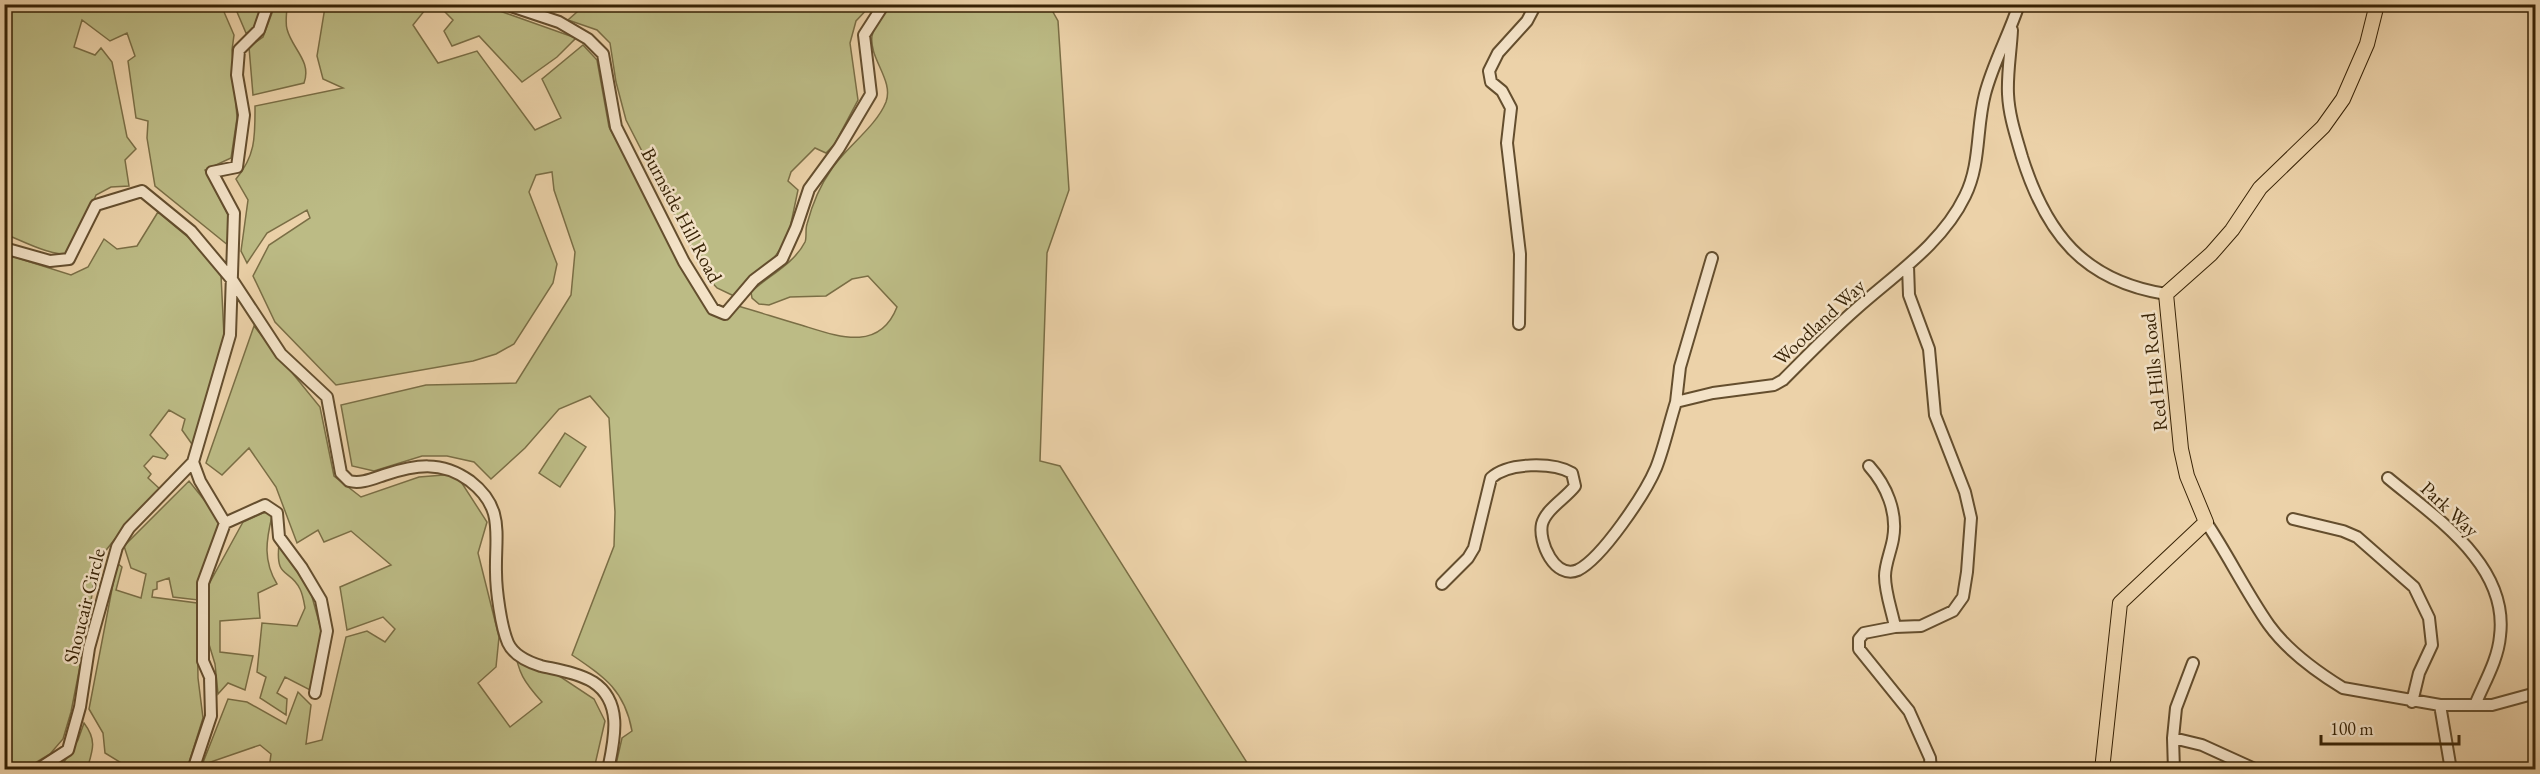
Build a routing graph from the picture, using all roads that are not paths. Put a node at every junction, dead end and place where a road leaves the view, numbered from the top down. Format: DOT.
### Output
graph roads {
  1 [pos="268,4"];
  2 [pos="505,4"];
  3 [pos="884,4"];
  4 [pos="1536,4"];
  5 [pos="2019,4"];
  6 [pos="2376,4"];
  7 [pos="2013,21"];
  8 [pos="4,248"];
  9 [pos="1712,258"];
  10 [pos="1908,266"];
  11 [pos="233,281"];
  12 [pos="2166,294"];
  13 [pos="1519,324"];
  14 [pos="1676,402"];
  15 [pos="193,462"];
  16 [pos="1869,466"];
  17 [pos="2388,478"];
  18 [pos="2293,519"];
  19 [pos="2206,522"];
  20 [pos="225,523"];
  21 [pos="1442,584"];
  22 [pos="1895,627"];
  23 [pos="2193,663"];
  24 [pos="315,693"];
  25 [pos="2535,693"];
  26 [pos="2412,702"];
  27 [pos="2440,705"];
  28 [pos="2475,705"];
  29 [pos="2173,738"];
  30 [pos="37,770"];
  31 [pos="193,770"];
  32 [pos="608,770"];
  33 [pos="1931,770"];
  34 [pos="2102,770"];
  35 [pos="2174,770"];
  36 [pos="2257,770"];
  37 [pos="2451,770"];
  1 -- 11 [label="street"];
  2 -- 3 [label="street, Burnside Hill Road"];
  4 -- 13 [label="street"];
  5 -- 7 [label="street, Woodland Way"];
  6 -- 12 [label="main road, Red Hills Road"];
  7 -- 10 [label="street, Woodland Way"];
  7 -- 12 [label="street"];
  8 -- 11 [label="street"];
  9 -- 14 [label="street"];
  10 -- 14 [label="street, Woodland Way"];
  10 -- 22 [label="street"];
  11 -- 15 [label="street"];
  11 -- 32 [label="street"];
  12 -- 19 [label="main road, Red Hills Road"];
  14 -- 21 [label="street"];
  15 -- 20 [label="street"];
  15 -- 30 [label="street, Shoucair Circle"];
  16 -- 22 [label="street"];
  17 -- 28 [label="street, Park Way"];
  18 -- 26 [label="street"];
  19 -- 26 [label="street"];
  19 -- 34 [label="main road"];
  20 -- 24 [label="street"];
  20 -- 31 [label="street"];
  22 -- 33 [label="street"];
  23 -- 29 [label="street"];
  25 -- 28 [label="street"];
  26 -- 27 [label="street"];
  27 -- 28 [label="street"];
  27 -- 37 [label="street"];
  29 -- 35 [label="street"];
  29 -- 36 [label="street"];
}
